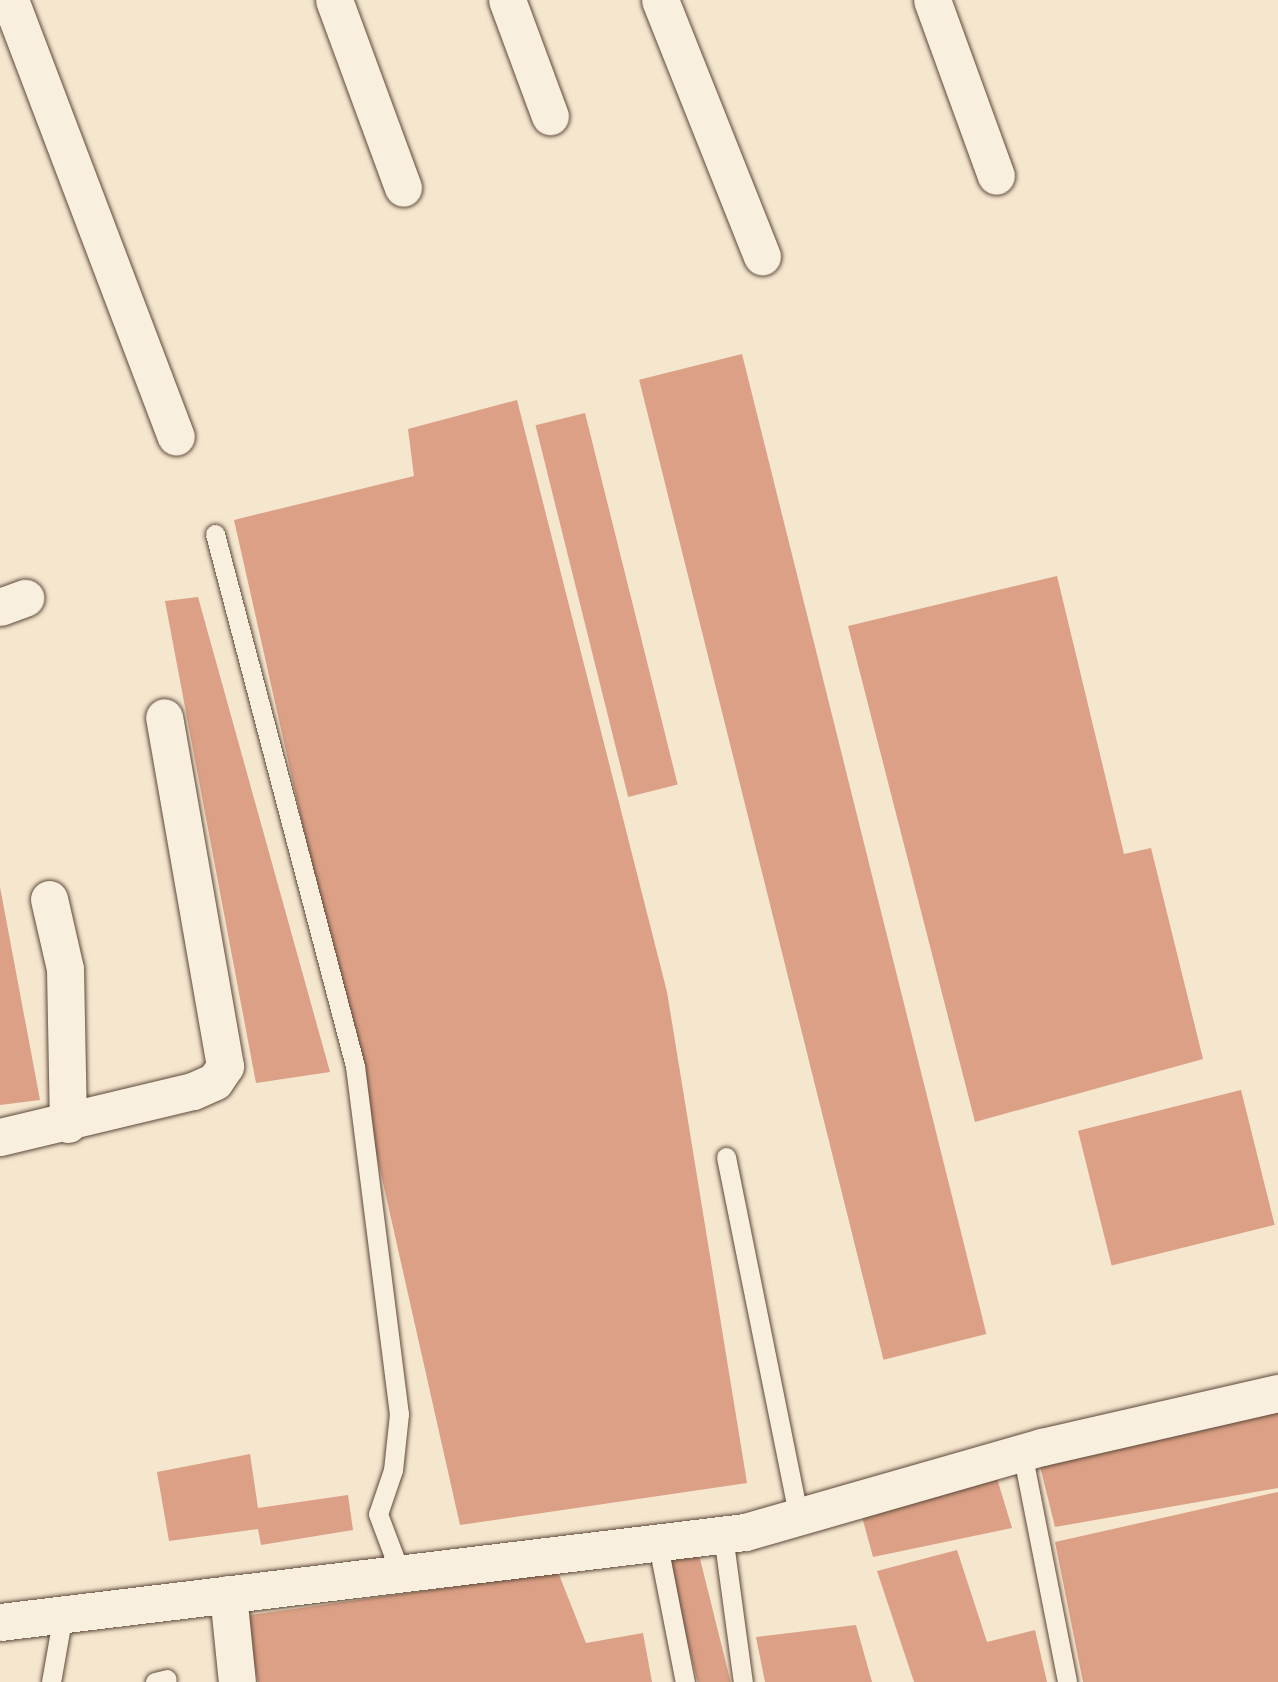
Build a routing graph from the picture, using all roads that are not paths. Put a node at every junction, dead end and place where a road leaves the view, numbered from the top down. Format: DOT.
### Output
graph roads {
  1 [pos="10,0"];
  2 [pos="334,0"];
  3 [pos="507,0"];
  4 [pos="660,0"];
  5 [pos="932,0"];
  6 [pos="550,116"];
  7 [pos="996,176"];
  8 [pos="403,188"];
  9 [pos="762,256"];
  10 [pos="176,437"];
  11 [pos="215,534"];
  12 [pos="164,717"];
  13 [pos="49,899"];
  14 [pos="68,1124"];
  15 [pos="0,1137"];
  16 [pos="726,1157"];
  17 [pos="1278,1393"];
  18 [pos="1022,1452"];
  19 [pos="798,1515"];
  20 [pos="723,1535"];
  21 [pos="658,1545"];
  22 [pos="401,1575"];
  23 [pos="228,1594"];
  24 [pos="63,1614"];
  25 [pos="0,1622"];
  26 [pos="51,1682"];
  27 [pos="237,1682"];
  28 [pos="685,1682"];
  29 [pos="743,1682"];
  30 [pos="1067,1682"];
  1 -- 10 [label="street"];
  2 -- 8 [label="street"];
  3 -- 6 [label="street"];
  4 -- 9 [label="street"];
  5 -- 7 [label="street"];
  11 -- 22 [label="lane"];
  12 -- 14 [label="street"];
  13 -- 14 [label="street"];
  14 -- 15 [label="street"];
  16 -- 19 [label="lane"];
  17 -- 18 [label="street"];
  18 -- 19 [label="street"];
  18 -- 30 [label="lane"];
  19 -- 20 [label="street"];
  20 -- 21 [label="street"];
  20 -- 29 [label="lane"];
  21 -- 22 [label="street"];
  21 -- 28 [label="lane"];
  22 -- 23 [label="street"];
  23 -- 24 [label="street"];
  23 -- 27 [label="street"];
  24 -- 25 [label="street"];
  24 -- 26 [label="lane"];
}
